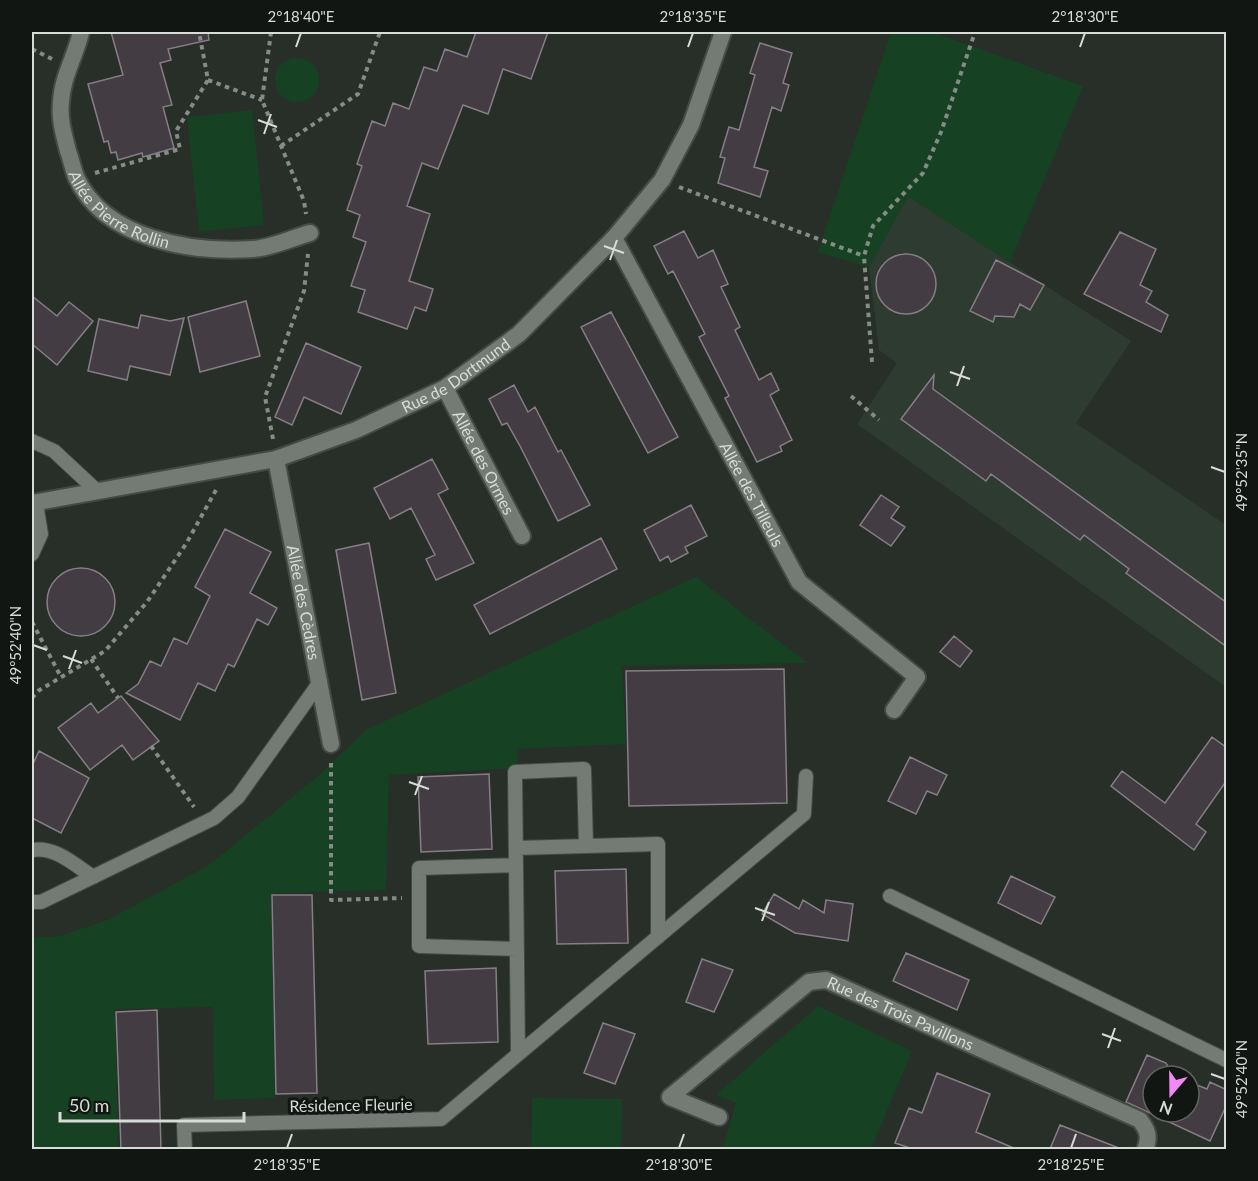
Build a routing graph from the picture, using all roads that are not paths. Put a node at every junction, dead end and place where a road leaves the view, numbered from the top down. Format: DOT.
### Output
graph roads {
  1 [pos="81,32"];
  2 [pos="723,32"];
  3 [pos="310,233"];
  4 [pos="614,238"];
  5 [pos="445,388"];
  6 [pos="32,441"];
  7 [pos="276,459"];
  8 [pos="97,491"];
  9 [pos="34,503"];
  10 [pos="522,536"];
  11 [pos="32,554"];
  12 [pos="320,682"];
  13 [pos="894,710"];
  14 [pos="331,744"];
  15 [pos="806,776"];
  16 [pos="586,846"];
  17 [pos="516,848"];
  18 [pos="32,850"];
  19 [pos="516,865"];
  20 [pos="93,877"];
  21 [pos="890,896"];
  22 [pos="32,902"];
  23 [pos="658,937"];
  24 [pos="517,948"];
  25 [pos="518,1054"];
  26 [pos="1227,1060"];
  27 [pos="719,1117"];
  28 [pos="185,1149"];
  29 [pos="1145,1149"];
  1 -- 3 [label="street, Allée Pierre Rollin"];
  2 -- 4 [label="street, Rue de Dortmund"];
  4 -- 5 [label="street, Rue de Dortmund"];
  4 -- 13 [label="street, Allée des Tilleuls"];
  5 -- 7 [label="street, Rue de Dortmund"];
  5 -- 10 [label="street, Allée des Ormes"];
  6 -- 8 [label="lane"];
  7 -- 8 [label="street, Rue de Dortmund"];
  7 -- 12 [label="street, Allée des Cèdres"];
  8 -- 9 [label="street, Rue de Dortmund"];
  9 -- 11 [label="lane"];
  12 -- 14 [label="street, Allée des Cèdres"];
  12 -- 20 [label="lane"];
  15 -- 23 [label="lane, Résidence Fleurie"];
  16 -- 17 [label="lane"];
  16 -- 17 [label="lane"];
  16 -- 23 [label="lane"];
  17 -- 19 [label="lane"];
  18 -- 20 [label="lane"];
  19 -- 24 [label="lane"];
  19 -- 24 [label="lane"];
  20 -- 22 [label="lane"];
  21 -- 26 [label="lane"];
  23 -- 25 [label="lane, Résidence Fleurie"];
  24 -- 25 [label="lane"];
  25 -- 28 [label="lane, Résidence Fleurie"];
  27 -- 29 [label="street, Rue des Trois Pavillons"];
}
